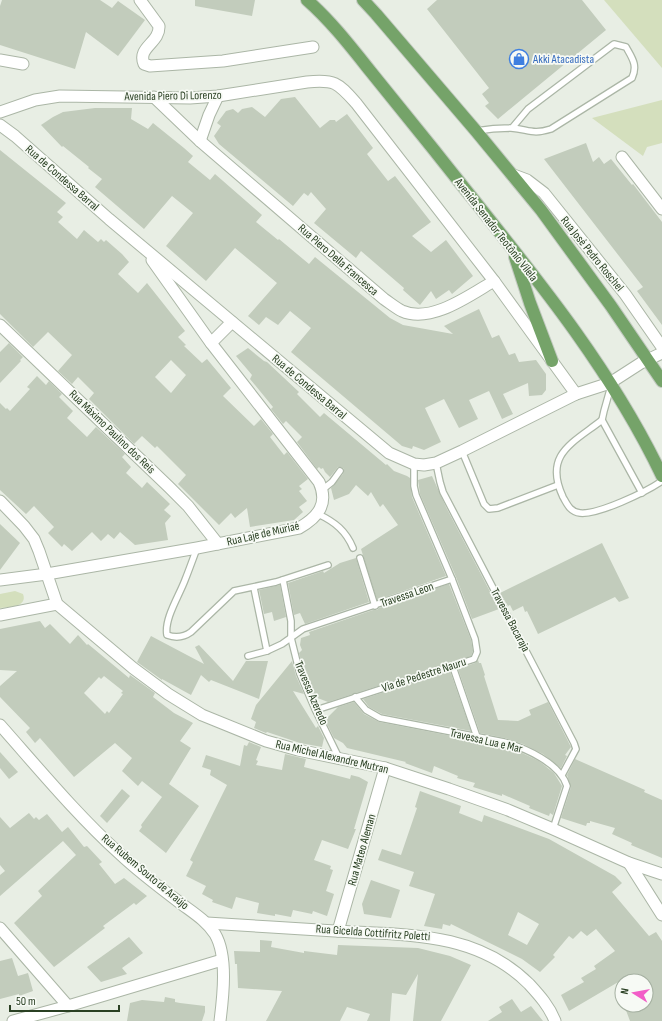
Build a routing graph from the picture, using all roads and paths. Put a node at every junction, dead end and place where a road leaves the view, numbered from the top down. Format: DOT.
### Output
graph roads {
  1 [pos="140,0"];
  2 [pos="307,0"];
  3 [pos="363,0"];
  4 [pos="313,47"];
  5 [pos="0,60"];
  6 [pos="23,64"];
  7 [pos="218,96"];
  8 [pos="154,97"];
  9 [pos="0,112"];
  10 [pos="0,125"];
  11 [pos="512,128"];
  12 [pos="476,131"];
  13 [pos="200,141"];
  14 [pos="622,157"];
  15 [pos="511,174"];
  16 [pos="662,209"];
  17 [pos="143,248"];
  18 [pos="512,248"];
  19 [pos="494,281"];
  20 [pos="232,322"];
  21 [pos="0,325"];
  22 [pos="211,343"];
  23 [pos="662,346"];
  24 [pos="662,352"];
  25 [pos="648,359"];
  26 [pos="552,361"];
  27 [pos="662,381"];
  28 [pos="611,385"];
  29 [pos="576,394"];
  30 [pos="602,420"];
  31 [pos="462,451"];
  32 [pos="436,463"];
  33 [pos="414,464"];
  34 [pos="340,470"];
  35 [pos="662,476"];
  36 [pos="662,481"];
  37 [pos="558,485"];
  38 [pos="322,490"];
  39 [pos="642,493"];
  40 [pos="0,501"];
  41 [pos="318,514"];
  42 [pos="218,544"];
  43 [pos="197,548"];
  44 [pos="353,548"];
  45 [pos="360,558"];
  46 [pos="328,565"];
  47 [pos="47,574"];
  48 [pos="452,579"];
  49 [pos="0,580"];
  50 [pos="283,580"];
  51 [pos="254,588"];
  52 [pos="57,604"];
  53 [pos="375,606"];
  54 [pos="0,615"];
  55 [pos="291,638"];
  56 [pos="267,651"];
  57 [pos="248,656"];
  58 [pos="453,666"];
  59 [pos="355,697"];
  60 [pos="316,710"];
  61 [pos="0,725"];
  62 [pos="477,737"];
  63 [pos="339,758"];
  64 [pos="385,768"];
  65 [pos="562,775"];
  66 [pos="554,828"];
  67 [pos="629,863"];
  68 [pos="662,874"];
  69 [pos="662,915"];
  70 [pos="207,923"];
  71 [pos="0,928"];
  72 [pos="338,931"];
  73 [pos="222,960"];
  74 [pos="68,1006"];
  75 [pos="13,1021"];
  76 [pos="220,1021"];
  77 [pos="555,1021"];
  1 -- 4 [label="street"];
  2 -- 18 [label="main road, Avenida Senador Teotônio Vilela"];
  3 -- 12 [label="main road"];
  5 -- 6 [label="street"];
  7 -- 8 [label="street, Avenida Piero Di Lorenzo"];
  7 -- 13 [label="street"];
  7 -- 19 [label="street, Avenida Piero Di Lorenzo"];
  8 -- 9 [label="street, Avenida Piero Di Lorenzo"];
  8 -- 13 [label="street, Rua Piero Della Francesca"];
  10 -- 17 [label="street, Rua de Condessa Barral"];
  11 -- 11 [label="lane"];
  11 -- 12 [label="lane"];
  12 -- 15 [label="main road"];
  13 -- 19 [label="street, Rua Piero Della Francesca"];
  14 -- 16 [label="street"];
  15 -- 23 [label="street, Rua José Pedro Roschel"];
  15 -- 25 [label="main road"];
  17 -- 20 [label="street, Rua de Condessa Barral"];
  17 -- 22 [label="street"];
  18 -- 26 [label="main road"];
  18 -- 28 [label="main road, Avenida Senador Teotônio Vilela"];
  19 -- 26 [label="street"];
  20 -- 22 [label="street"];
  20 -- 33 [label="street, Rua de Condessa Barral"];
  21 -- 42 [label="street, Rua Máximo Paulino dos Reis"];
  22 -- 38 [label="street"];
  24 -- 25 [label="street, Rua de Condessa Barral"];
  25 -- 27 [label="main road"];
  25 -- 28 [label="street, Rua de Condessa Barral"];
  26 -- 29 [label="street"];
  28 -- 29 [label="street, Rua de Condessa Barral"];
  28 -- 30 [label="lane"];
  28 -- 35 [label="main road, Avenida Senador Teotônio Vilela"];
  29 -- 31 [label="street, Rua de Condessa Barral"];
  30 -- 37 [label="lane"];
  30 -- 39 [label="lane"];
  31 -- 32 [label="street, Rua de Condessa Barral"];
  31 -- 37 [label="lane"];
  32 -- 33 [label="street, Rua de Condessa Barral"];
  32 -- 65 [label="lane, Travessa Bacaraja"];
  33 -- 48 [label="lane"];
  34 -- 38 [label="lane"];
  36 -- 39 [label="lane"];
  37 -- 39 [label="lane"];
  38 -- 41 [label="street"];
  40 -- 47 [label="street"];
  41 -- 42 [label="street, Rua Laje de Muriaé"];
  41 -- 44 [label="lane"];
  42 -- 43 [label="street, Rua Laje de Muriaé"];
  43 -- 47 [label="street, Rua Laje de Muriaé"];
  43 -- 51 [label="lane"];
  45 -- 53 [label="lane"];
  46 -- 50 [label="lane"];
  47 -- 49 [label="street, Rua Laje de Muriaé"];
  47 -- 52 [label="street"];
  48 -- 53 [label="lane, Travessa Leon"];
  48 -- 58 [label="lane, Via de Pedestre Nauru"];
  50 -- 51 [label="lane"];
  50 -- 55 [label="lane, Travessa Azeredo"];
  51 -- 56 [label="lane"];
  52 -- 54 [label="street"];
  52 -- 63 [label="street, Rua Michel Alexandre Mutran"];
  53 -- 55 [label="lane, Travessa Leon"];
  55 -- 56 [label="lane, Travessa Leon"];
  55 -- 60 [label="lane, Travessa Azeredo"];
  56 -- 57 [label="lane, Travessa Leon"];
  58 -- 59 [label="lane, Via de Pedestre Nauru"];
  58 -- 62 [label="lane"];
  59 -- 60 [label="lane, Via de Pedestre Nauru"];
  59 -- 62 [label="lane, Travessa Lua e Mar"];
  60 -- 63 [label="lane, Travessa Azeredo"];
  61 -- 70 [label="street, Rua Rubem Souto de Araújo"];
  62 -- 65 [label="lane, Travessa Lua e Mar"];
  63 -- 64 [label="street, Rua Michel Alexandre Mutran"];
  64 -- 66 [label="street, Rua Michel Alexandre Mutran"];
  64 -- 72 [label="street, Rua Mateo Aleman"];
  65 -- 66 [label="lane"];
  66 -- 67 [label="street, Rua Michel Alexandre Mutran"];
  67 -- 68 [label="street, Rua Michel Alexandre Mutran"];
  67 -- 69 [label="street"];
  70 -- 72 [label="street, Rua Gicelda Cottifritz Poletti"];
  70 -- 73 [label="street, Rua Rubem Souto de Araújo"];
  71 -- 74 [label="street"];
  72 -- 77 [label="street, Rua Gicelda Cottifritz Poletti"];
  73 -- 74 [label="street"];
  73 -- 76 [label="street, Rua Rubem Souto de Araújo"];
  74 -- 75 [label="street"];
}
